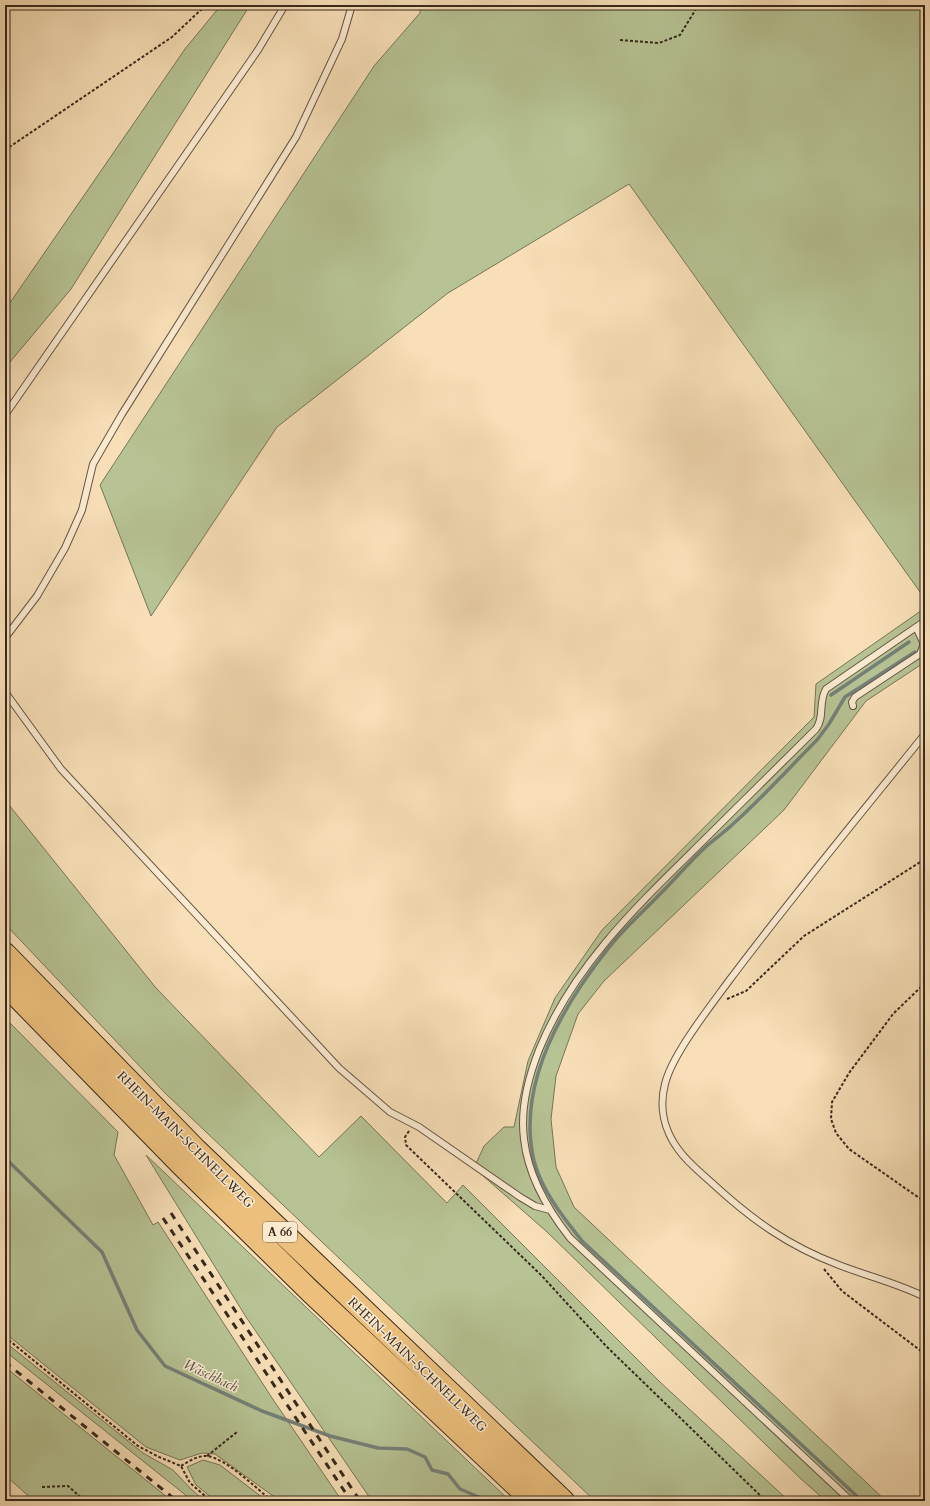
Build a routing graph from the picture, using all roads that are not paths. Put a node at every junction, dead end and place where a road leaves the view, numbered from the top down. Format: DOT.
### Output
graph roads {
  1 [pos="285,5"];
  2 [pos="352,5"];
  3 [pos="5,415"];
  4 [pos="925,621"];
  5 [pos="916,627"];
  6 [pos="5,638"];
  7 [pos="5,692"];
  8 [pos="853,706"];
  9 [pos="925,734"];
  10 [pos="5,954"];
  11 [pos="5,984"];
  12 [pos="550,1210"];
  13 [pos="925,1297"];
  14 [pos="534,1501"];
  15 [pos="563,1501"];
  16 [pos="850,1501"];
  1 -- 3 [label="lane"];
  2 -- 6 [label="lane"];
  4 -- 5 [label="lane"];
  5 -- 8 [label="lane"];
  5 -- 12 [label="lane"];
  7 -- 12 [label="lane"];
  9 -- 13 [label="lane"];
  10 -- 15 [label="highway, RHEIN-MAIN-SCHNELLWEG / A 66"];
  11 -- 14 [label="highway, RHEIN-MAIN-SCHNELLWEG / A 66"];
  12 -- 16 [label="lane"];
}
